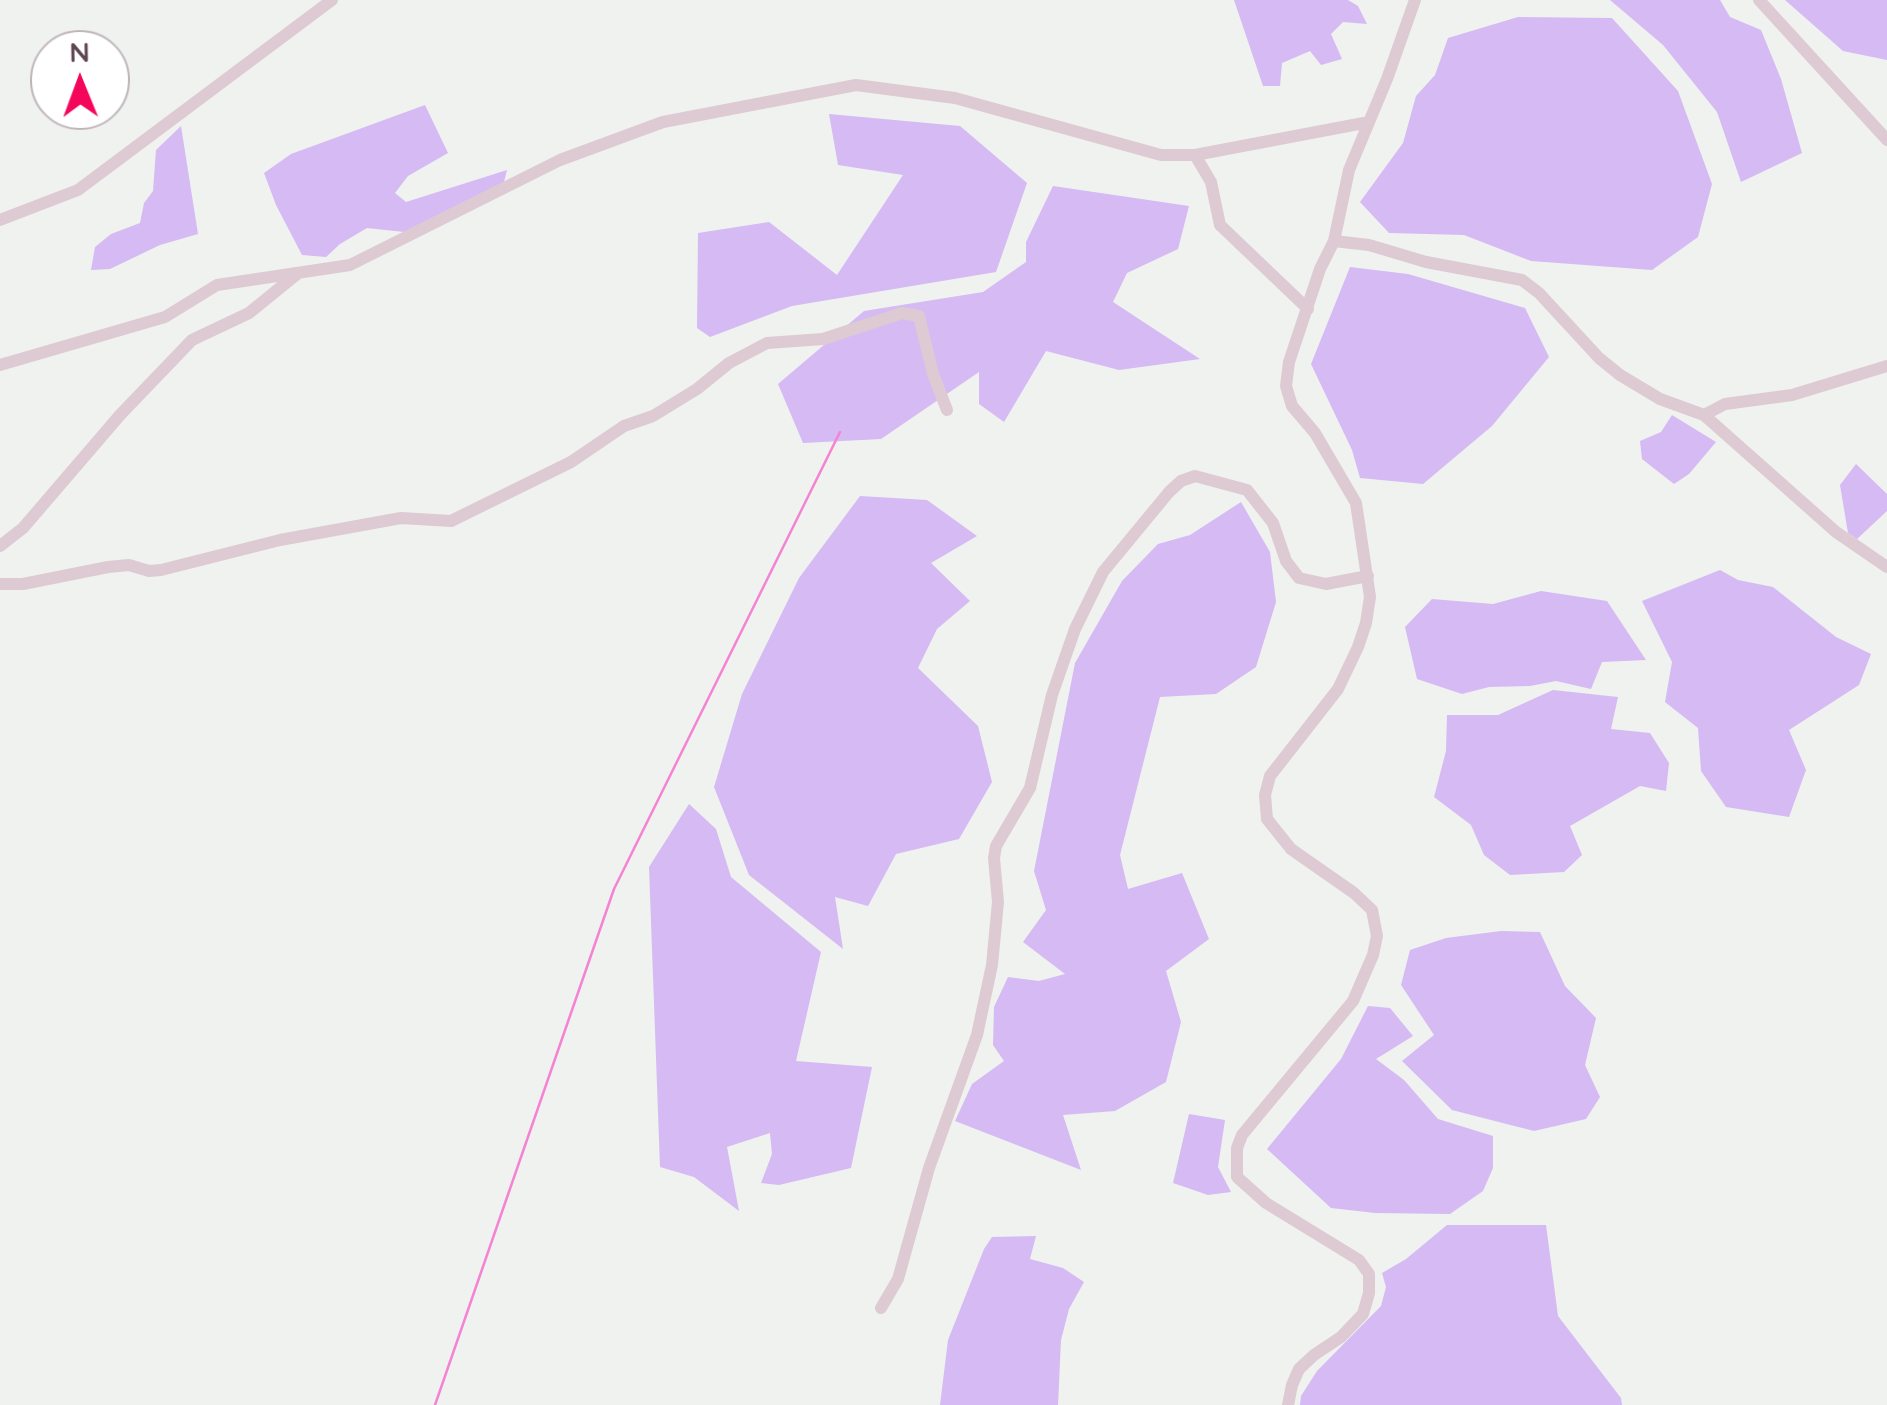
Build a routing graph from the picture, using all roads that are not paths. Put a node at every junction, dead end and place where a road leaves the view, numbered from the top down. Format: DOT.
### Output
graph roads {
  1 [pos="332,0"];
  2 [pos="1415,0"];
  3 [pos="1759,0"];
  4 [pos="1369,122"];
  5 [pos="1887,140"];
  6 [pos="1195,155"];
  7 [pos="0,220"];
  8 [pos="1334,240"];
  9 [pos="299,272"];
  10 [pos="1308,309"];
  11 [pos="0,364"];
  12 [pos="1887,366"];
  13 [pos="947,410"];
  14 [pos="1704,415"];
  15 [pos="0,546"];
  16 [pos="1887,567"];
  17 [pos="1368,576"];
  18 [pos="0,584"];
  19 [pos="881,1308"];
  20 [pos="1288,1405"];
  1 -- 7 [label="street"];
  2 -- 4 [label="street"];
  3 -- 5 [label="street"];
  4 -- 6 [label="street"];
  4 -- 8 [label="street"];
  6 -- 9 [label="street"];
  6 -- 10 [label="street"];
  8 -- 10 [label="street"];
  8 -- 14 [label="street"];
  9 -- 11 [label="street"];
  9 -- 15 [label="street"];
  10 -- 17 [label="street"];
  12 -- 14 [label="street"];
  13 -- 18 [label="street"];
  14 -- 16 [label="street"];
  17 -- 19 [label="street"];
  17 -- 20 [label="street"];
}
